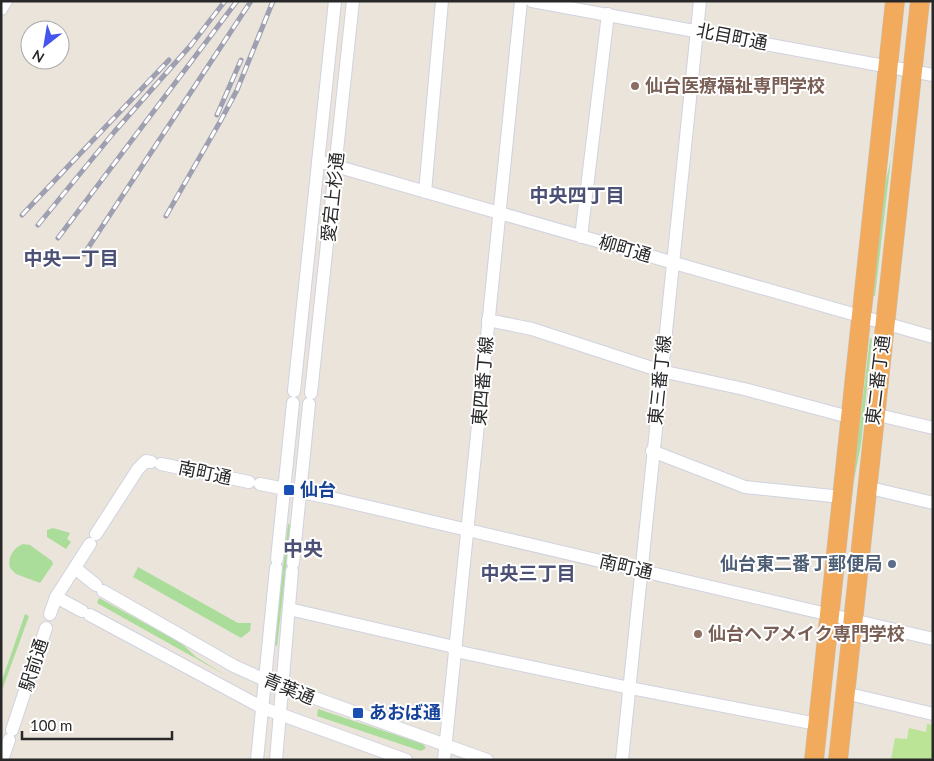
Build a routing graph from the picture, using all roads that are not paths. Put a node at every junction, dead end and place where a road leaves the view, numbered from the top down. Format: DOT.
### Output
graph roads {
  1 [pos="6,1"];
  2 [pos="335,1"];
  3 [pos="353,1"];
  4 [pos="442,1"];
  5 [pos="521,1"];
  6 [pos="532,1"];
  7 [pos="700,1"];
  8 [pos="895,1"];
  9 [pos="920,1"];
  10 [pos="1,9"];
  11 [pos="608,14"];
  12 [pos="697,30"];
  13 [pos="887,67"];
  14 [pos="911,71"];
  15 [pos="933,75"];
  16 [pos="318,161"];
  17 [pos="336,167"];
  18 [pos="425,192"];
  19 [pos="501,214"];
  20 [pos="581,237"];
  21 [pos="673,263"];
  22 [pos="860,317"];
  23 [pos="488,320"];
  24 [pos="885,324"];
  25 [pos="933,337"];
  26 [pos="661,370"];
  27 [pos="874,414"];
  28 [pos="849,417"];
  29 [pos="933,428"];
  30 [pos="652,451"];
  31 [pos="156,463"];
  32 [pos="866,487"];
  33 [pos="284,489"];
  34 [pos="300,492"];
  35 [pos="842,497"];
  36 [pos="933,503"];
  37 [pos="467,530"];
  38 [pos="75,568"];
  39 [pos="641,571"];
  40 [pos="56,597"];
  41 [pos="289,609"];
  42 [pos="50,614"];
  43 [pos="829,615"];
  44 [pos="854,621"];
  45 [pos="46,628"];
  46 [pos="933,639"];
  47 [pos="455,648"];
  48 [pos="265,680"];
  49 [pos="283,687"];
  50 [pos="630,688"];
  51 [pos="845,693"];
  52 [pos="263,708"];
  53 [pos="933,714"];
  54 [pos="281,715"];
  55 [pos="817,724"];
  56 [pos="446,746"];
  57 [pos="2,760"];
  58 [pos="257,760"];
  59 [pos="276,760"];
  60 [pos="406,760"];
  61 [pos="444,760"];
  62 [pos="487,760"];
  63 [pos="622,760"];
  64 [pos="814,760"];
  65 [pos="838,760"];
  1 -- 10 [label="street"];
  2 -- 16 [label="street, 愛宕上杉通"];
  3 -- 17 [label="street, 愛宕上杉通"];
  4 -- 18 [label="street"];
  5 -- 19 [label="street, 東四番丁線"];
  6 -- 11 [label="street, 北目町通"];
  7 -- 12 [label="street, 東三番丁線"];
  8 -- 13 [label="highway, 東二番丁通"];
  9 -- 14 [label="highway, 東二番丁通"];
  11 -- 12 [label="street, 北目町通"];
  11 -- 20 [label="street"];
  12 -- 13 [label="street, 北目町通"];
  12 -- 21 [label="street, 東三番丁線"];
  13 -- 14 [label="street, 北目町通"];
  13 -- 22 [label="highway, 東二番丁通"];
  14 -- 15 [label="street, 北目町通"];
  14 -- 24 [label="highway, 東二番丁通"];
  16 -- 17 [label="street, 柳町通"];
  16 -- 33 [label="street, 愛宕上杉通"];
  17 -- 18 [label="street, 柳町通"];
  17 -- 34 [label="street, 愛宕上杉通"];
  18 -- 19 [label="street, 柳町通"];
  19 -- 20 [label="street, 柳町通"];
  19 -- 23 [label="street, 東四番丁線"];
  20 -- 21 [label="street, 柳町通"];
  21 -- 22 [label="street, 柳町通"];
  21 -- 26 [label="street, 東三番丁線"];
  22 -- 24 [label="street, 柳町通"];
  22 -- 28 [label="highway, 東二番丁通"];
  23 -- 26 [label="street"];
  23 -- 37 [label="street, 東四番丁線"];
  24 -- 25 [label="street, 柳町通"];
  24 -- 27 [label="highway, 東二番丁通"];
  26 -- 28 [label="street"];
  26 -- 30 [label="street, 東三番丁線"];
  27 -- 29 [label="street"];
  27 -- 32 [label="highway, 東二番丁通"];
  28 -- 35 [label="highway, 東二番丁通"];
  30 -- 35 [label="street"];
  30 -- 39 [label="street, 東三番丁線"];
  31 -- 33 [label="street, 南町通"];
  31 -- 38 [label="street, 駅前通"];
  32 -- 36 [label="street"];
  32 -- 44 [label="highway, 東二番丁通"];
  33 -- 34 [label="street, 南町通"];
  33 -- 48 [label="street, 愛宕上杉通"];
  34 -- 37 [label="street, 南町通"];
  34 -- 41 [label="street, 愛宕上杉通"];
  35 -- 43 [label="highway, 東二番丁通"];
  37 -- 39 [label="street, 南町通"];
  37 -- 47 [label="street, 東四番丁線"];
  38 -- 40 [label="street, 駅前通"];
  38 -- 48 [label="street, 青葉通"];
  39 -- 43 [label="street, 南町通"];
  39 -- 50 [label="street, 東三番丁線"];
  40 -- 42 [label="street, 駅前通"];
  40 -- 52 [label="street, 青葉通"];
  41 -- 47 [label="street"];
  41 -- 49 [label="street, 愛宕上杉通"];
  43 -- 44 [label="street, 南町通"];
  43 -- 55 [label="highway, 東二番丁通"];
  44 -- 46 [label="street, 南町通"];
  44 -- 51 [label="highway, 東二番丁通"];
  45 -- 57 [label="street, 駅前通"];
  47 -- 50 [label="street"];
  47 -- 56 [label="street, 東四番丁線"];
  48 -- 49 [label="street, 青葉通"];
  48 -- 52 [label="street, 愛宕上杉通"];
  49 -- 54 [label="street, 愛宕上杉通"];
  49 -- 56 [label="street, 青葉通"];
  50 -- 55 [label="street"];
  50 -- 63 [label="street, 東三番丁線"];
  51 -- 53 [label="street"];
  51 -- 65 [label="highway, 東二番丁通"];
  52 -- 54 [label="street, 青葉通"];
  52 -- 58 [label="street, 愛宕上杉通"];
  54 -- 59 [label="street, 愛宕上杉通"];
  54 -- 60 [label="street, 青葉通"];
  55 -- 64 [label="highway, 東二番丁通"];
  56 -- 61 [label="street, 東四番丁線"];
  56 -- 62 [label="street, 青葉通"];
}
